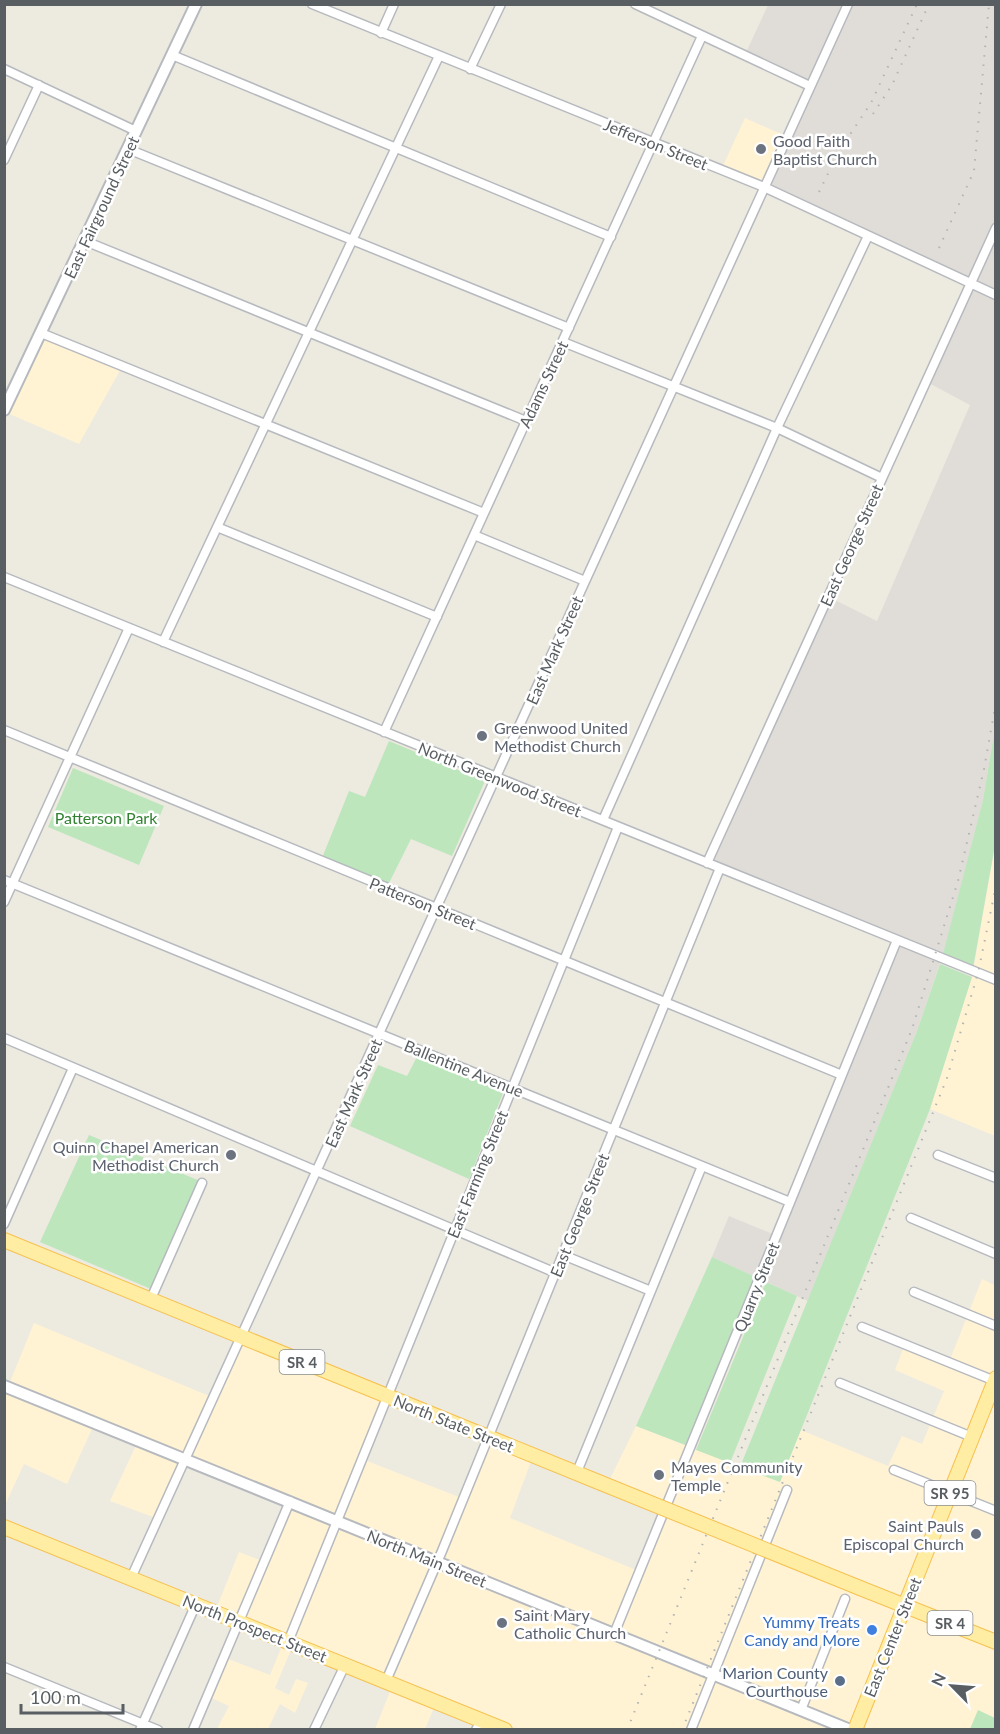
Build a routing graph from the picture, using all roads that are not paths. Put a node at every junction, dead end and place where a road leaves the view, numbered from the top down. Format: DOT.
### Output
graph roads {
  1 [pos="196,4"];
  2 [pos="394,4"];
  3 [pos="501,4"];
  4 [pos="635,4"];
  5 [pos="848,4"];
  6 [pos="318,6"];
  7 [pos="381,33"];
  8 [pos="702,36"];
  9 [pos="172,55"];
  10 [pos="439,56"];
  11 [pos="4,69"];
  12 [pos="470,69"];
  13 [pos="39,85"];
  14 [pos="810,86"];
  15 [pos="136,131"];
  16 [pos="654,142"];
  17 [pos="395,148"];
  18 [pos="128,149"];
  19 [pos="4,160"];
  20 [pos="764,187"];
  21 [pos="996,228"];
  22 [pos="868,236"];
  23 [pos="611,237"];
  24 [pos="352,240"];
  25 [pos="85,241"];
  26 [pos="971,284"];
  27 [pos="996,295"];
  28 [pos="569,328"];
  29 [pos="309,332"];
  30 [pos="41,333"];
  31 [pos="563,342"];
  32 [pos="674,385"];
  33 [pos="4,410"];
  34 [pos="526,421"];
  35 [pos="266,423"];
  36 [pos="777,428"];
  37 [pos="882,478"];
  38 [pos="484,513"];
  39 [pos="217,527"];
  40 [pos="474,535"];
  41 [pos="4,577"];
  42 [pos="585,580"];
  43 [pos="437,617"];
  44 [pos="129,628"];
  45 [pos="163,642"];
  46 [pos="4,730"];
  47 [pos="384,732"];
  48 [pos="70,757"];
  49 [pos="497,778"];
  50 [pos="603,820"];
  51 [pos="618,827"];
  52 [pos="707,863"];
  53 [pos="720,868"];
  54 [pos="9,881"];
  55 [pos="4,902"];
  56 [pos="437,909"];
  57 [pos="897,940"];
  58 [pos="564,960"];
  59 [pos="996,980"];
  60 [pos="666,1002"];
  61 [pos="380,1034"];
  62 [pos="4,1038"];
  63 [pos="73,1068"];
  64 [pos="842,1075"];
  65 [pos="512,1088"];
  66 [pos="614,1130"];
  67 [pos="938,1155"];
  68 [pos="702,1166"];
  69 [pos="318,1172"];
  70 [pos="996,1178"];
  71 [pos="202,1183"];
  72 [pos="790,1202"];
  73 [pos="911,1218"];
  74 [pos="4,1224"];
  75 [pos="454,1230"];
  76 [pos="4,1240"];
  77 [pos="996,1254"];
  78 [pos="563,1255"];
  79 [pos="556,1274"];
  80 [pos="651,1291"];
  81 [pos="914,1292"];
  82 [pos="150,1301"];
  83 [pos="996,1326"];
  84 [pos="862,1327"];
  85 [pos="242,1338"];
  86 [pos="995,1380"];
  87 [pos="840,1383"];
  88 [pos="4,1386"];
  89 [pos="387,1396"];
  90 [pos="488,1437"];
  91 [pos="972,1437"];
  92 [pos="186,1461"];
  93 [pos="579,1467"];
  94 [pos="894,1470"];
  95 [pos="787,1490"];
  96 [pos="950,1492"];
  97 [pos="290,1501"];
  98 [pos="996,1511"];
  99 [pos="336,1521"];
  100 [pos="4,1527"];
  101 [pos="437,1562"];
  102 [pos="131,1578"];
  103 [pos="845,1599"];
  104 [pos="196,1605"];
  105 [pos="904,1605"];
  106 [pos="240,1622"];
  107 [pos="614,1634"];
  108 [pos="288,1642"];
  109 [pos="996,1642"];
  110 [pos="345,1665"];
  111 [pos="4,1667"];
  112 [pos="714,1673"];
  113 [pos="386,1681"];
  114 [pos="801,1710"];
  115 [pos="141,1726"];
  116 [pos="158,1730"];
  117 [pos="193,1730"];
  118 [pos="314,1730"];
  119 [pos="505,1730"];
  120 [pos="691,1730"];
  121 [pos="850,1730"];
  122 [pos="855,1730"];
  1 -- 9 [label="street, East Fairground Street"];
  2 -- 7 [label="street"];
  3 -- 12 [label="street"];
  4 -- 8 [label="street"];
  5 -- 14 [label="street, East Mark Street"];
  6 -- 7 [label="street, Jefferson Street"];
  7 -- 10 [label="street, Jefferson Street"];
  8 -- 14 [label="street"];
  8 -- 16 [label="street, Adams Street"];
  9 -- 15 [label="street, East Fairground Street"];
  9 -- 17 [label="street"];
  10 -- 12 [label="street, Jefferson Street"];
  10 -- 17 [label="street"];
  11 -- 13 [label="street"];
  12 -- 16 [label="street, Jefferson Street"];
  13 -- 15 [label="street"];
  13 -- 19 [label="street"];
  14 -- 20 [label="street, East Mark Street"];
  15 -- 18 [label="street, East Fairground Street"];
  16 -- 20 [label="street, Jefferson Street"];
  16 -- 23 [label="street, Adams Street"];
  17 -- 23 [label="street"];
  17 -- 24 [label="street"];
  18 -- 24 [label="street"];
  18 -- 25 [label="street, East Fairground Street"];
  20 -- 22 [label="street, Jefferson Street"];
  20 -- 32 [label="street, East Mark Street"];
  21 -- 26 [label="street, East George Street"];
  22 -- 26 [label="street, Jefferson Street"];
  22 -- 36 [label="street"];
  23 -- 28 [label="street, Adams Street"];
  24 -- 28 [label="street"];
  24 -- 29 [label="street"];
  25 -- 29 [label="street"];
  25 -- 30 [label="street, East Fairground Street"];
  26 -- 27 [label="street, Jefferson Street"];
  26 -- 37 [label="street, East George Street"];
  28 -- 31 [label="street, Adams Street"];
  29 -- 34 [label="street"];
  29 -- 35 [label="street"];
  30 -- 33 [label="street, East Fairground Street"];
  30 -- 35 [label="street"];
  31 -- 32 [label="street"];
  31 -- 34 [label="street, Adams Street"];
  32 -- 36 [label="street"];
  32 -- 42 [label="street, East Mark Street"];
  34 -- 38 [label="street, Adams Street"];
  35 -- 38 [label="street"];
  35 -- 39 [label="street"];
  36 -- 37 [label="street"];
  36 -- 50 [label="street"];
  37 -- 52 [label="street, East George Street"];
  38 -- 40 [label="street, Adams Street"];
  39 -- 43 [label="street"];
  39 -- 45 [label="street"];
  40 -- 42 [label="street"];
  40 -- 43 [label="street, Adams Street"];
  41 -- 44 [label="street, North Greenwood Street"];
  42 -- 49 [label="street, East Mark Street"];
  43 -- 47 [label="street, Adams Street"];
  44 -- 45 [label="street, North Greenwood Street"];
  44 -- 48 [label="street"];
  45 -- 47 [label="street, North Greenwood Street"];
  46 -- 48 [label="street, Patterson Street"];
  47 -- 49 [label="street, North Greenwood Street"];
  48 -- 54 [label="street"];
  48 -- 56 [label="street, Patterson Street"];
  49 -- 50 [label="street, North Greenwood Street"];
  49 -- 56 [label="street, East Mark Street"];
  50 -- 51 [label="street, North Greenwood Street"];
  51 -- 52 [label="street, North Greenwood Street"];
  51 -- 58 [label="street, East Farming Street"];
  52 -- 53 [label="street, North Greenwood Street"];
  53 -- 57 [label="street, North Greenwood Street"];
  53 -- 60 [label="street, East George Street"];
  54 -- 55 [label="street"];
  54 -- 61 [label="street, Ballentine Avenue"];
  56 -- 58 [label="street, Patterson Street"];
  56 -- 61 [label="street, East Mark Street"];
  57 -- 59 [label="street, North Greenwood Street"];
  57 -- 64 [label="street, Quarry Street"];
  58 -- 60 [label="street, Patterson Street"];
  58 -- 65 [label="street, East Farming Street"];
  60 -- 64 [label="street, Patterson Street"];
  60 -- 66 [label="street, East George Street"];
  61 -- 65 [label="street, Ballentine Avenue"];
  61 -- 69 [label="street, East Mark Street"];
  62 -- 63 [label="street"];
  63 -- 69 [label="street"];
  63 -- 74 [label="street"];
  64 -- 72 [label="street, Quarry Street"];
  65 -- 66 [label="street, Ballentine Avenue"];
  65 -- 75 [label="street, East Farming Street"];
  66 -- 68 [label="street, Ballentine Avenue"];
  66 -- 78 [label="street, East George Street"];
  67 -- 70 [label="street"];
  68 -- 72 [label="street, Ballentine Avenue"];
  68 -- 80 [label="street"];
  69 -- 75 [label="street"];
  69 -- 85 [label="street, East Mark Street"];
  71 -- 82 [label="street"];
  72 -- 107 [label="street, Quarry Street"];
  73 -- 77 [label="street"];
  75 -- 79 [label="street"];
  75 -- 89 [label="street, East Farming Street"];
  76 -- 82 [label="main road, North State Street / SR 4"];
  78 -- 79 [label="street, East George Street"];
  78 -- 80 [label="street"];
  79 -- 90 [label="street, East George Street"];
  80 -- 93 [label="street"];
  81 -- 83 [label="street"];
  82 -- 85 [label="main road, North State Street / SR 4"];
  84 -- 86 [label="street"];
  85 -- 89 [label="main road, North State Street / SR 4"];
  85 -- 92 [label="street, East Mark Street"];
  86 -- 91 [label="main road, East Center Street / SR 95"];
  87 -- 91 [label="street"];
  88 -- 92 [label="street, North Main Street"];
  89 -- 90 [label="main road, North State Street / SR 4"];
  89 -- 99 [label="street, East Farming Street"];
  90 -- 101 [label="street, East George Street"];
  90 -- 105 [label="main road, North State Street / SR 4, bridge"];
  91 -- 96 [label="main road, East Center Street / SR 95"];
  92 -- 97 [label="street, North Main Street"];
  92 -- 102 [label="street, East Mark Street"];
  94 -- 96 [label="street"];
  95 -- 112 [label="street"];
  96 -- 98 [label="street"];
  96 -- 105 [label="main road, East Center Street / SR 95"];
  97 -- 99 [label="street, North Main Street"];
  97 -- 106 [label="street"];
  99 -- 101 [label="street, North Main Street"];
  99 -- 108 [label="street, East Farming Street"];
  100 -- 102 [label="main road, North Prospect Street"];
  101 -- 107 [label="street, North Main Street"];
  101 -- 113 [label="street, East George Street"];
  102 -- 104 [label="main road, North Prospect Street"];
  103 -- 114 [label="street"];
  104 -- 106 [label="main road, North Prospect Street"];
  104 -- 115 [label="street"];
  105 -- 109 [label="main road, SR 4"];
  105 -- 122 [label="main road, East Center Street / SR 95"];
  106 -- 108 [label="main road, North Prospect Street"];
  106 -- 117 [label="street"];
  107 -- 112 [label="street, North Main Street"];
  108 -- 110 [label="main road, North Prospect Street"];
  110 -- 113 [label="main road, North Prospect Street"];
  110 -- 118 [label="street"];
  111 -- 115 [label="street"];
  112 -- 114 [label="street, North Main Street"];
  112 -- 120 [label="street"];
  113 -- 119 [label="main road, North Prospect Street"];
  114 -- 121 [label="street, North Main Street"];
  115 -- 116 [label="street"];
}
